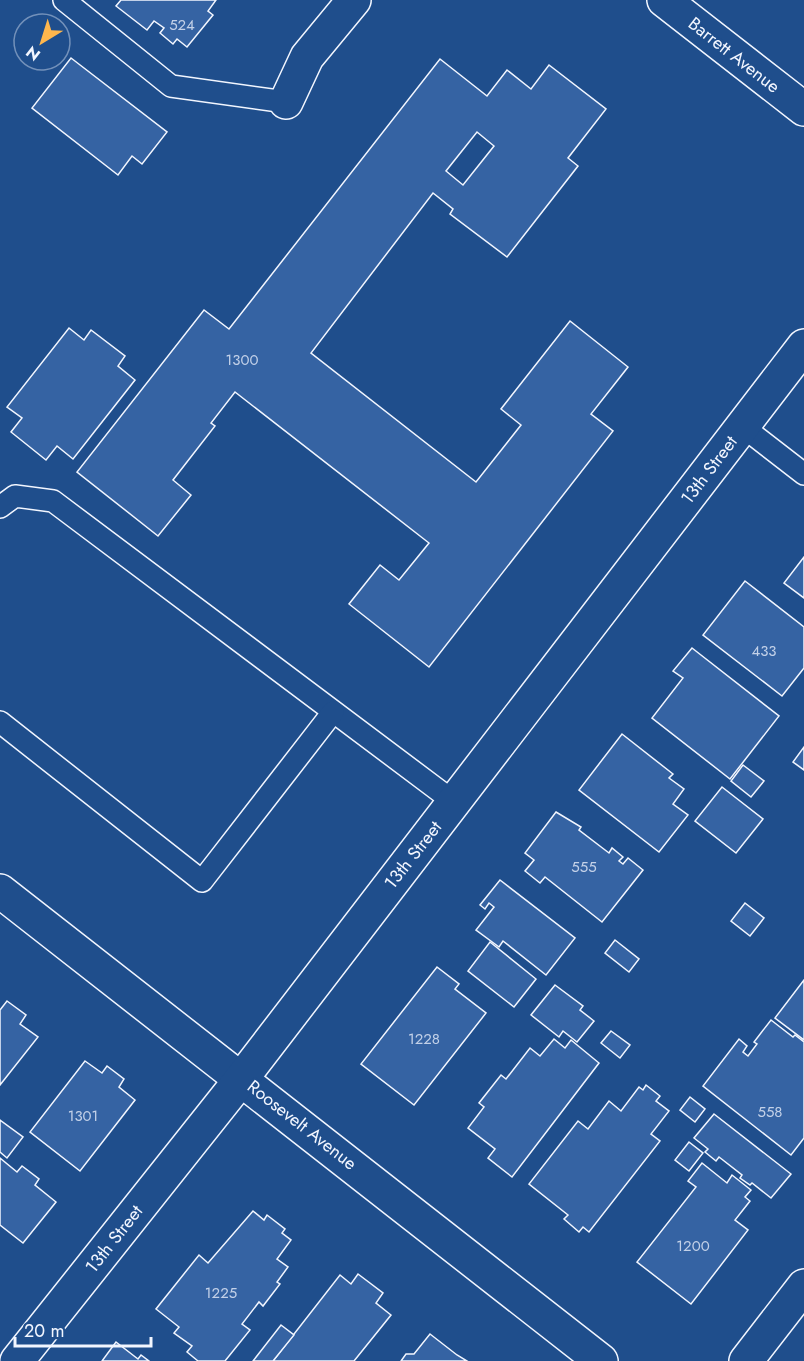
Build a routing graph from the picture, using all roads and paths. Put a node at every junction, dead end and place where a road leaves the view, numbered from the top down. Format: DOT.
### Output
graph roads {
  1 [pos="64,0"];
  2 [pos="354,0"];
  3 [pos="664,0"];
  4 [pos="286,102"];
  5 [pos="804,109"];
  6 [pos="804,346"];
  7 [pos="742,426"];
  8 [pos="804,474"];
  9 [pos="0,507"];
  10 [pos="333,712"];
  11 [pos="0,722"];
  12 [pos="454,802"];
  13 [pos="0,891"];
  14 [pos="242,1078"];
  15 [pos="804,1286"];
  16 [pos="17,1361"];
  17 [pos="601,1361"];
  18 [pos="746,1361"];
  1 -- 4 [label="lane"];
  2 -- 4 [label="street"];
  3 -- 5 [label="street, Barrett Avenue"];
  6 -- 7 [label="street, 13th Street"];
  7 -- 8 [label="lane"];
  7 -- 12 [label="street, 13th Street"];
  9 -- 10 [label="lane"];
  10 -- 11 [label="lane"];
  10 -- 12 [label="lane"];
  12 -- 14 [label="street, 13th Street"];
  13 -- 14 [label="street, Roosevelt Avenue"];
  14 -- 16 [label="street, 13th Street"];
  14 -- 17 [label="street, Roosevelt Avenue"];
  15 -- 18 [label="street"];
}
